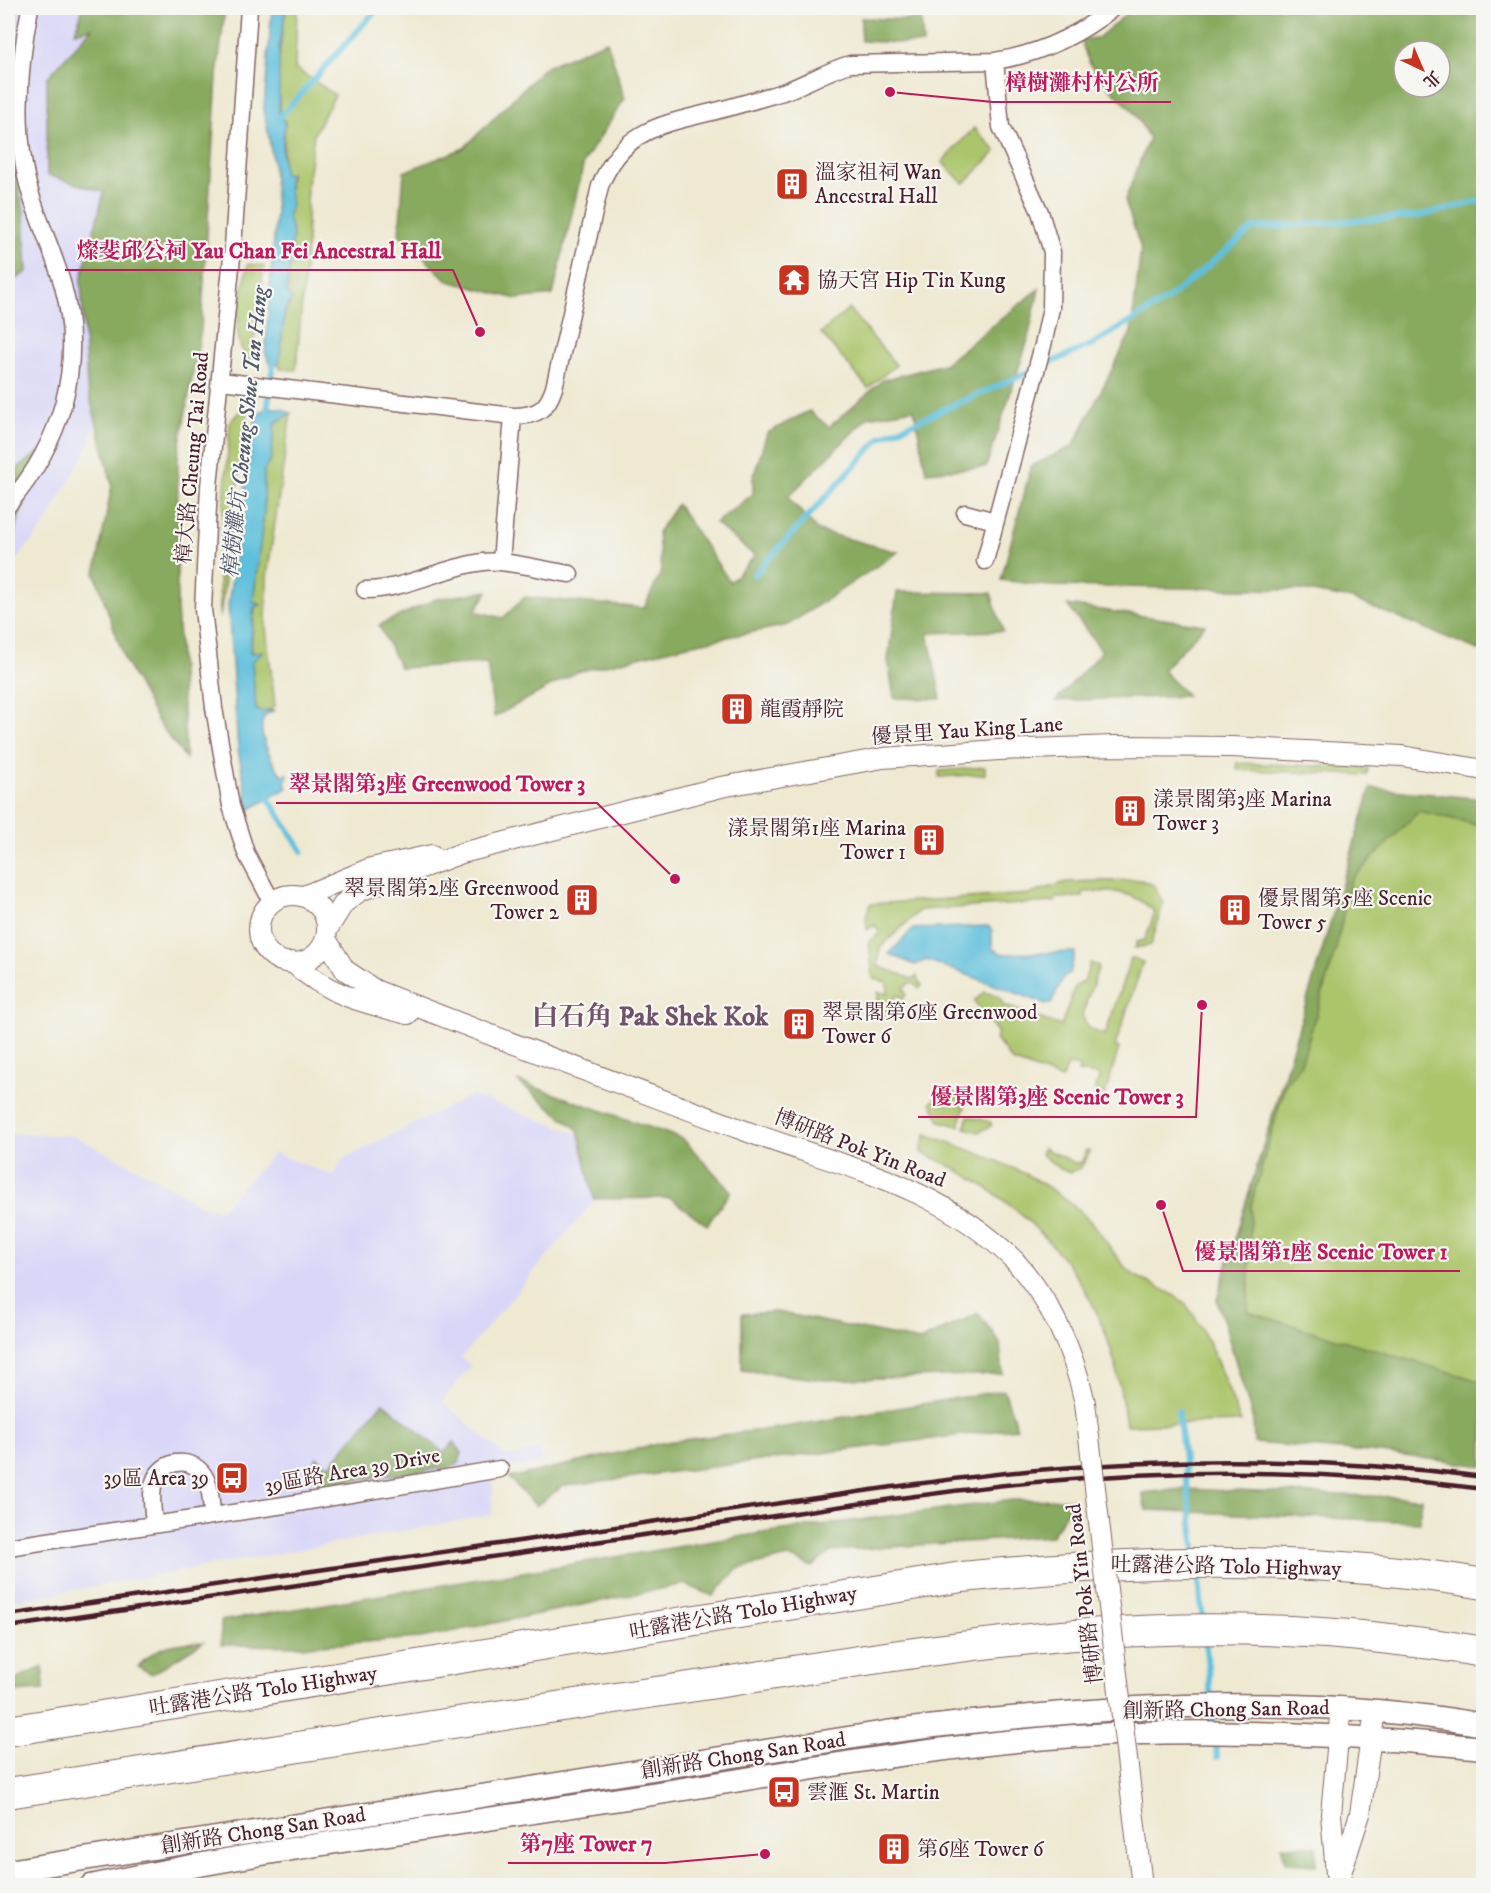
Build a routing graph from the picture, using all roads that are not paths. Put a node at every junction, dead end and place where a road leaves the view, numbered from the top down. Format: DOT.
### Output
graph roads {
  1 [pos="30,8"];
  2 [pos="249,8"];
  3 [pos="1113,8"];
  4 [pos="995,61"];
  5 [pos="221,381"];
  6 [pos="513,416"];
  7 [pos="8,506"];
  8 [pos="965,513"];
  9 [pos="995,521"];
  10 [pos="985,561"];
  11 [pos="501,562"];
  12 [pos="570,574"];
  13 [pos="365,590"];
  14 [pos="1484,770"];
  15 [pos="462,853"];
  16 [pos="304,896"];
  17 [pos="272,902"];
  18 [pos="326,934"];
  19 [pos="292,962"];
  20 [pos="473,1029"];
  21 [pos="500,1469"];
  22 [pos="212,1515"];
  23 [pos="154,1524"];
  24 [pos="8,1547"];
  25 [pos="1484,1584"];
  26 [pos="1484,1652"];
  27 [pos="1341,1707"];
  28 [pos="1121,1709"];
  29 [pos="1375,1710"];
  30 [pos="1484,1725"];
  31 [pos="8,1731"];
  32 [pos="1338,1737"];
  33 [pos="1372,1739"];
  34 [pos="1484,1748"];
  35 [pos="8,1792"];
  36 [pos="8,1871"];
  37 [pos="1337,1885"];
  38 [pos="91,1886"];
  39 [pos="1142,1886"];
  1 -- 7 [label="street"];
  2 -- 5 [label="street, 樟大路 Cheung Tai Road"];
  3 -- 4 [label="street"];
  4 -- 6 [label="street"];
  4 -- 9 [label="street"];
  5 -- 6 [label="street"];
  5 -- 17 [label="street, 樟大路 Cheung Tai Road"];
  6 -- 11 [label="street"];
  8 -- 9 [label="street"];
  9 -- 10 [label="street"];
  11 -- 12 [label="street"];
  11 -- 13 [label="street"];
  14 -- 15 [label="street, 優景里 Yau King Lane"];
  15 -- 16 [label="street, 優景里 Yau King Lane"];
  15 -- 18 [label="street, 優景里 Yau King Lane"];
  16 -- 17 [label="street"];
  16 -- 18 [label="street"];
  17 -- 19 [label="street"];
  18 -- 19 [label="street"];
  18 -- 20 [label="street, 博研路 Pok Yin Road"];
  19 -- 20 [label="street, 博研路 Pok Yin Road"];
  20 -- 28 [label="street, 博研路 Pok Yin Road, bridge"];
  21 -- 22 [label="street, 39區路 Area 39 Drive"];
  22 -- 23 [label="street, 39區路 Area 39 Drive"];
  22 -- 23 [label="street"];
  23 -- 24 [label="street, 39區路 Area 39 Drive"];
  25 -- 31 [label="highway, 吐露港公路 Tolo Highway"];
  26 -- 35 [label="highway"];
  27 -- 28 [label="main road, 創新路 Chong San Road"];
  27 -- 29 [label="main road, 創新路 Chong San Road"];
  27 -- 32 [label="street"];
  28 -- 36 [label="main road, 創新路 Chong San Road"];
  28 -- 39 [label="street, 博研路 Pok Yin Road, bridge"];
  29 -- 30 [label="main road, 創新路 Chong San Road"];
  29 -- 33 [label="street"];
  32 -- 33 [label="main road, 創新路 Chong San Road"];
  32 -- 37 [label="street"];
  32 -- 38 [label="main road, 創新路 Chong San Road"];
  33 -- 34 [label="main road, 創新路 Chong San Road"];
  33 -- 37 [label="street"];
}
